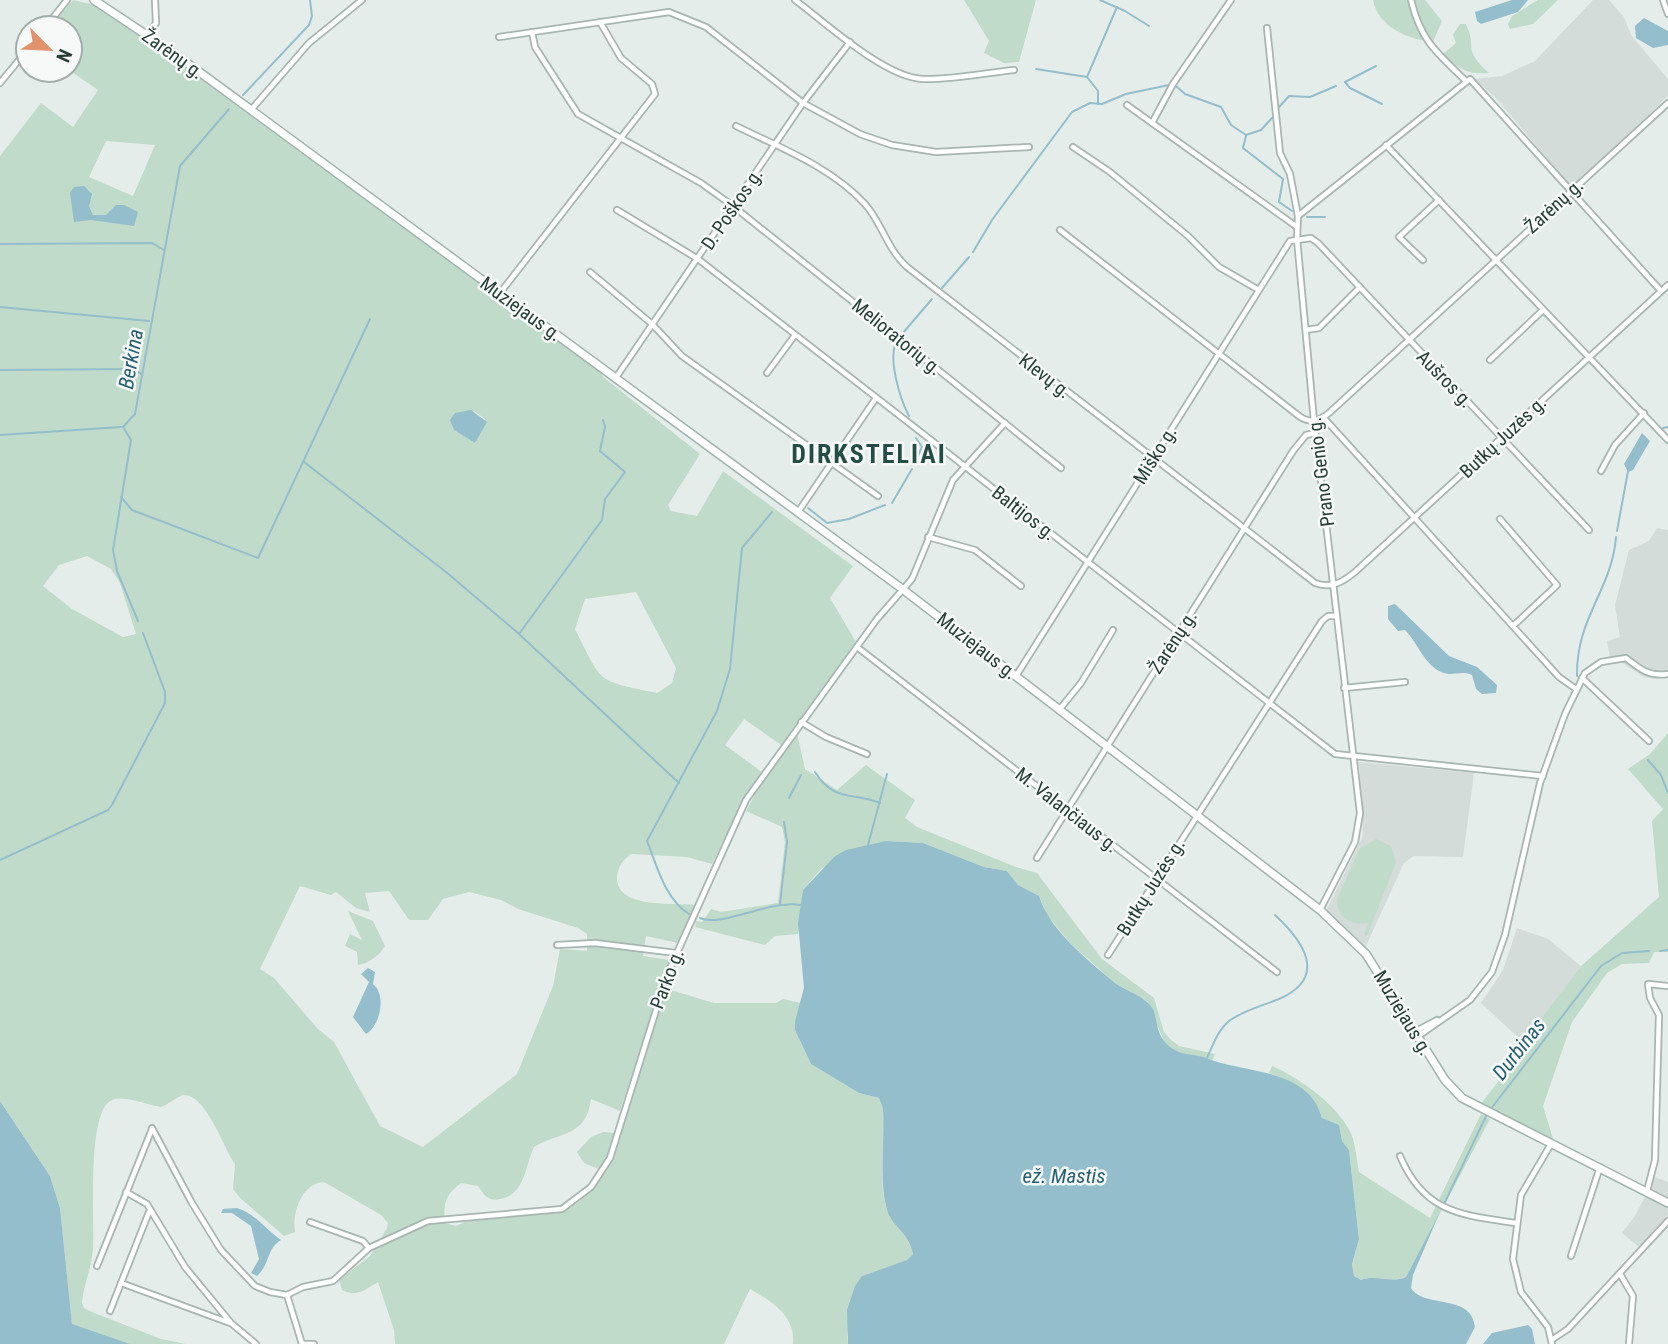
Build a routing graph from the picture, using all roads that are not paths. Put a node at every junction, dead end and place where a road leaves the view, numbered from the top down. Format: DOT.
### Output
graph roads {
  1 [pos="68,0"];
  2 [pos="94,0"];
  3 [pos="155,0"];
  4 [pos="362,0"];
  5 [pos="795,0"];
  6 [pos="1231,0"];
  7 [pos="1411,0"];
  8 [pos="1664,0"];
  9 [pos="56,14"];
  10 [pos="1668,14"];
  11 [pos="600,22"];
  12 [pos="1267,28"];
  13 [pos="532,32"];
  14 [pos="148,35"];
  15 [pos="499,37"];
  16 [pos="850,42"];
  17 [pos="14,66"];
  18 [pos="1014,70"];
  19 [pos="1468,80"];
  20 [pos="0,83"];
  21 [pos="803,103"];
  22 [pos="1668,103"];
  23 [pos="1127,105"];
  24 [pos="251,111"];
  25 [pos="1152,123"];
  26 [pos="736,125"];
  27 [pos="620,140"];
  28 [pos="776,145"];
  29 [pos="1386,145"];
  30 [pos="1073,147"];
  31 [pos="1029,148"];
  32 [pos="1570,191"];
  33 [pos="1439,200"];
  34 [pos="733,206"];
  35 [pos="617,210"];
  36 [pos="1298,216"];
  37 [pos="1297,227"];
  38 [pos="1060,230"];
  39 [pos="1297,239"];
  40 [pos="1496,258"];
  41 [pos="698,259"];
  42 [pos="1423,260"];
  43 [pos="590,272"];
  44 [pos="1668,285"];
  45 [pos="1360,288"];
  46 [pos="1257,289"];
  47 [pos="1661,291"];
  48 [pos="499,293"];
  49 [pos="1543,310"];
  50 [pos="652,324"];
  51 [pos="1306,330"];
  52 [pos="796,335"];
  53 [pos="1408,340"];
  54 [pos="1219,353"];
  55 [pos="1590,358"];
  56 [pos="1490,360"];
  57 [pos="767,373"];
  58 [pos="615,379"];
  59 [pos="876,398"];
  60 [pos="1644,413"];
  61 [pos="1323,417"];
  62 [pos="1314,421"];
  63 [pos="1005,423"];
  64 [pos="1315,433"];
  65 [pos="1502,438"];
  66 [pos="1668,440"];
  67 [pos="1152,459"];
  68 [pos="830,464"];
  69 [pos="966,467"];
  70 [pos="1061,468"];
  71 [pos="1601,471"];
  72 [pos="878,496"];
  73 [pos="798,512"];
  74 [pos="1414,518"];
  75 [pos="1500,519"];
  76 [pos="1243,530"];
  77 [pos="1589,530"];
  78 [pos="928,537"];
  79 [pos="1088,564"];
  80 [pos="1334,585"];
  81 [pos="1020,586"];
  82 [pos="901,588"];
  83 [pos="1337,615"];
  84 [pos="1513,626"];
  85 [pos="1113,630"];
  86 [pos="1178,634"];
  87 [pos="857,646"];
  88 [pos="1668,674"];
  89 [pos="1016,676"];
  90 [pos="1582,678"];
  91 [pos="1405,682"];
  92 [pos="1344,688"];
  93 [pos="1576,689"];
  94 [pos="1269,703"];
  95 [pos="1059,710"];
  96 [pos="801,722"];
  97 [pos="1649,741"];
  98 [pos="1106,744"];
  99 [pos="867,754"];
  100 [pos="1353,758"];
  101 [pos="1543,776"];
  102 [pos="1065,809"];
  103 [pos="1197,814"];
  104 [pos="1037,858"];
  105 [pos="1156,879"];
  106 [pos="1320,909"];
  107 [pos="557,945"];
  108 [pos="676,953"];
  109 [pos="1108,955"];
  110 [pos="1277,972"];
  111 [pos="1668,986"];
  112 [pos="1416,1035"];
  113 [pos="1551,1144"];
  114 [pos="1400,1156"];
  115 [pos="1600,1167"];
  116 [pos="1647,1191"];
  117 [pos="126,1192"];
  118 [pos="1668,1203"];
  119 [pos="149,1211"];
  120 [pos="1668,1221"];
  121 [pos="310,1222"];
  122 [pos="1516,1223"];
  123 [pos="369,1248"];
  124 [pos="1571,1256"];
  125 [pos="97,1266"];
  126 [pos="1620,1273"];
  127 [pos="121,1283"];
  128 [pos="287,1294"];
  129 [pos="110,1311"];
  130 [pos="231,1323"];
  131 [pos="1553,1342"];
  132 [pos="256,1344"];
  133 [pos="302,1344"];
  134 [pos="314,1344"];
  135 [pos="1629,1344"];
  1 -- 9 [label="street"];
  2 -- 14 [label="main road, Žarėnų g."];
  3 -- 14 [label="street"];
  4 -- 24 [label="street"];
  5 -- 16 [label="street"];
  6 -- 25 [label="street"];
  7 -- 19 [label="street"];
  8 -- 10 [label="street"];
  11 -- 13 [label="street"];
  11 -- 21 [label="street"];
  11 -- 27 [label="street"];
  12 -- 36 [label="street, Prano Genio g."];
  13 -- 15 [label="street"];
  13 -- 27 [label="street, Melioratorių g."];
  14 -- 24 [label="main road, Žarėnų g."];
  16 -- 18 [label="street"];
  16 -- 21 [label="street, D. Poškos g."];
  17 -- 20 [label="street"];
  19 -- 29 [label="street"];
  19 -- 32 [label="street"];
  21 -- 28 [label="street, D. Poškos g."];
  21 -- 31 [label="street"];
  22 -- 32 [label="street, Žarėnų g."];
  23 -- 25 [label="street"];
  24 -- 48 [label="main road, Muziejaus g."];
  25 -- 37 [label="street"];
  26 -- 28 [label="street, Klevų g."];
  27 -- 34 [label="street, Melioratorių g."];
  27 -- 48 [label="street"];
  28 -- 34 [label="street, D. Poškos g."];
  28 -- 67 [label="street, Klevų g."];
  29 -- 33 [label="street"];
  29 -- 36 [label="street"];
  30 -- 46 [label="street"];
  32 -- 40 [label="street, Žarėnų g."];
  32 -- 47 [label="street"];
  33 -- 40 [label="street"];
  33 -- 42 [label="street"];
  34 -- 41 [label="street, D. Poškos g."];
  34 -- 63 [label="street, Melioratorių g."];
  35 -- 41 [label="street, Baltijos g."];
  36 -- 37 [label="street, Prano Genio g."];
  37 -- 39 [label="street, Prano Genio g."];
  38 -- 54 [label="street"];
  39 -- 45 [label="street, Aušros g."];
  39 -- 46 [label="street, Miško g."];
  39 -- 51 [label="street, Prano Genio g."];
  40 -- 49 [label="street"];
  40 -- 53 [label="street, Žarėnų g."];
  41 -- 50 [label="street, D. Poškos g."];
  41 -- 52 [label="street, Baltijos g."];
  43 -- 50 [label="street"];
  44 -- 47 [label="street, Butkų Juzės g."];
  45 -- 51 [label="street"];
  45 -- 53 [label="street, Aušros g."];
  46 -- 54 [label="street, Miško g."];
  47 -- 55 [label="street, Butkų Juzės g."];
  48 -- 58 [label="main road, Muziejaus g."];
  49 -- 55 [label="street"];
  49 -- 56 [label="street"];
  50 -- 58 [label="street, D. Poškos g."];
  50 -- 68 [label="street"];
  51 -- 62 [label="street, Prano Genio g."];
  52 -- 57 [label="street"];
  52 -- 59 [label="street, Baltijos g."];
  53 -- 61 [label="street, Žarėnų g."];
  53 -- 65 [label="street, Aušros g."];
  54 -- 62 [label="street"];
  54 -- 67 [label="street, Miško g."];
  55 -- 60 [label="street"];
  55 -- 65 [label="street, Butkų Juzės g."];
  58 -- 73 [label="main road, Muziejaus g."];
  59 -- 68 [label="street"];
  59 -- 69 [label="street, Baltijos g."];
  60 -- 66 [label="street"];
  60 -- 71 [label="street"];
  61 -- 62 [label="street, Žarėnų g."];
  61 -- 74 [label="street"];
  62 -- 64 [label="street, Prano Genio g."];
  63 -- 69 [label="street, Parko g."];
  63 -- 70 [label="street, Melioratorių g."];
  64 -- 76 [label="street, Žarėnų g."];
  64 -- 80 [label="street, Prano Genio g."];
  65 -- 74 [label="street, Butkų Juzės g."];
  65 -- 77 [label="street, Aušros g."];
  67 -- 76 [label="street, Klevų g."];
  67 -- 79 [label="street, Miško g."];
  68 -- 72 [label="street"];
  68 -- 73 [label="street"];
  69 -- 78 [label="street, Parko g."];
  69 -- 79 [label="street, Baltijos g."];
  73 -- 82 [label="main road, Muziejaus g."];
  74 -- 80 [label="street, Butkų Juzės g."];
  74 -- 84 [label="street"];
  75 -- 84 [label="street"];
  76 -- 80 [label="street, Klevų g."];
  76 -- 86 [label="street, Žarėnų g."];
  78 -- 81 [label="street"];
  78 -- 82 [label="street, Parko g."];
  79 -- 86 [label="street, Baltijos g."];
  79 -- 89 [label="street, Miško g."];
  80 -- 83 [label="street, Prano Genio g."];
  82 -- 87 [label="street, Parko g."];
  82 -- 89 [label="main road, Muziejaus g."];
  83 -- 92 [label="street, Prano Genio g."];
  83 -- 94 [label="street, Butkų Juzės g."];
  84 -- 93 [label="street"];
  85 -- 95 [label="street"];
  86 -- 94 [label="street, Baltijos g."];
  86 -- 98 [label="street, Žarėnų g."];
  87 -- 96 [label="street, Parko g."];
  87 -- 102 [label="street, M. Valančiaus g."];
  88 -- 90 [label="street"];
  89 -- 95 [label="main road, Muziejaus g."];
  90 -- 93 [label="street"];
  90 -- 97 [label="street"];
  91 -- 92 [label="street"];
  92 -- 100 [label="street, Prano Genio g."];
  93 -- 101 [label="street"];
  94 -- 100 [label="street, Baltijos g."];
  94 -- 103 [label="street, Butkų Juzės g."];
  95 -- 98 [label="main road, Muziejaus g."];
  96 -- 99 [label="street"];
  96 -- 108 [label="street, Parko g."];
  98 -- 102 [label="street, Žarėnų g."];
  98 -- 103 [label="main road, Muziejaus g."];
  100 -- 101 [label="street, Baltijos g."];
  100 -- 106 [label="street, Prano Genio g."];
  101 -- 112 [label="street"];
  102 -- 104 [label="street, Žarėnų g."];
  102 -- 105 [label="street, M. Valančiaus g."];
  103 -- 105 [label="street, Butkų Juzės g."];
  103 -- 106 [label="main road, Muziejaus g."];
  105 -- 109 [label="street, Butkų Juzės g."];
  105 -- 110 [label="street, M. Valančiaus g."];
  106 -- 112 [label="main road, Muziejaus g."];
  107 -- 108 [label="street"];
  108 -- 123 [label="street, Parko g."];
  111 -- 116 [label="street"];
  112 -- 113 [label="main road, Muziejaus g."];
  113 -- 115 [label="main road, Muziejaus g."];
  113 -- 122 [label="street"];
  114 -- 122 [label="street"];
  115 -- 116 [label="main road, Muziejaus g."];
  115 -- 124 [label="street"];
  116 -- 118 [label="main road, Muziejaus g."];
  117 -- 119 [label="street"];
  117 -- 125 [label="street"];
  117 -- 128 [label="street"];
  119 -- 127 [label="street"];
  119 -- 130 [label="street"];
  120 -- 126 [label="street"];
  121 -- 123 [label="street"];
  122 -- 131 [label="street"];
  123 -- 128 [label="street, Parko g."];
  126 -- 131 [label="street"];
  126 -- 135 [label="street"];
  127 -- 129 [label="street"];
  127 -- 130 [label="street"];
  128 -- 133 [label="street"];
  130 -- 132 [label="street"];
  133 -- 134 [label="street"];
}
